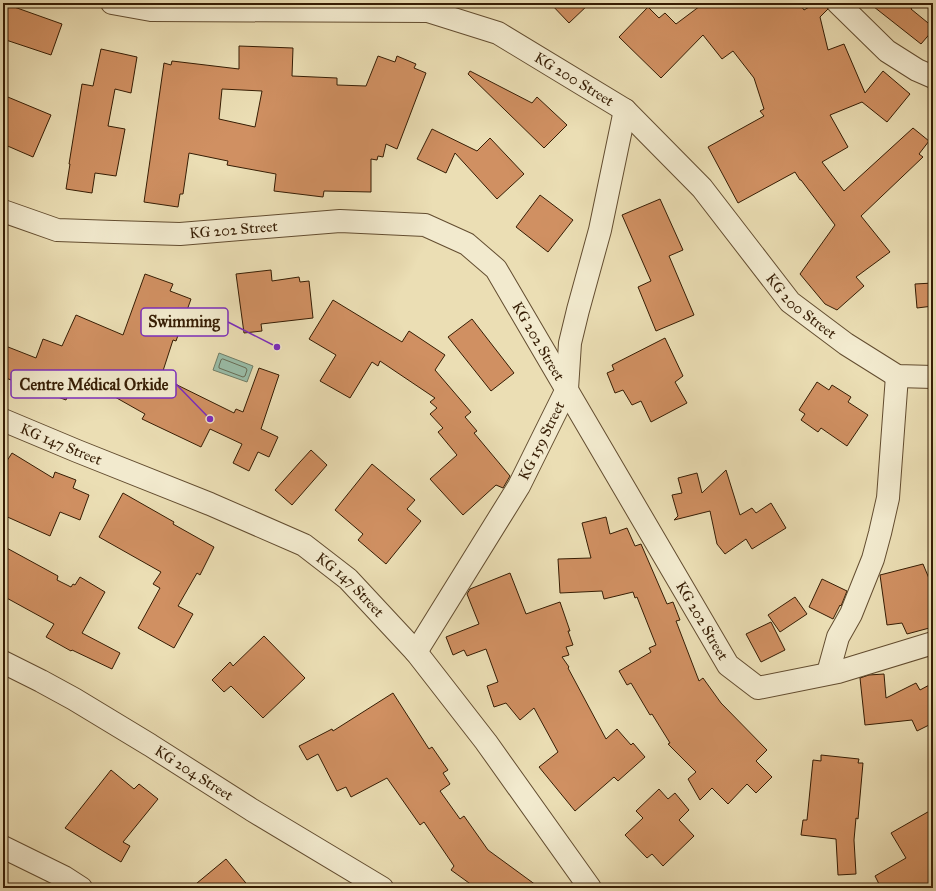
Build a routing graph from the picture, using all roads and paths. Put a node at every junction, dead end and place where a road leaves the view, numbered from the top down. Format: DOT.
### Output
graph roads {
  1 [pos="112,3"];
  2 [pos="838,3"];
  3 [pos="933,77"];
  4 [pos="625,110"];
  5 [pos="3,211"];
  6 [pos="897,376"];
  7 [pos="933,377"];
  8 [pos="567,389"];
  9 [pos="3,420"];
  10 [pos="933,643"];
  11 [pos="416,652"];
  12 [pos="3,662"];
  13 [pos="828,673"];
  14 [pos="3,847"];
  15 [pos="81,888"];
  16 [pos="382,888"];
  17 [pos="590,888"];
  1 -- 4 [label="street, KG 200 Street"];
  2 -- 3 [label="street"];
  4 -- 6 [label="street, KG 200 Street"];
  4 -- 8 [label="street, KG 159 Street"];
  5 -- 8 [label="street, KG 202 Street"];
  6 -- 7 [label="street"];
  6 -- 13 [label="street"];
  8 -- 11 [label="street, KG 159 Street"];
  8 -- 13 [label="street, KG 202 Street"];
  9 -- 11 [label="street, KG 147 Street"];
  10 -- 13 [label="street, KG 202 Street"];
  11 -- 17 [label="street, KG 147 Street"];
  12 -- 16 [label="street, KG 204 Street"];
  14 -- 15 [label="street"];
}
